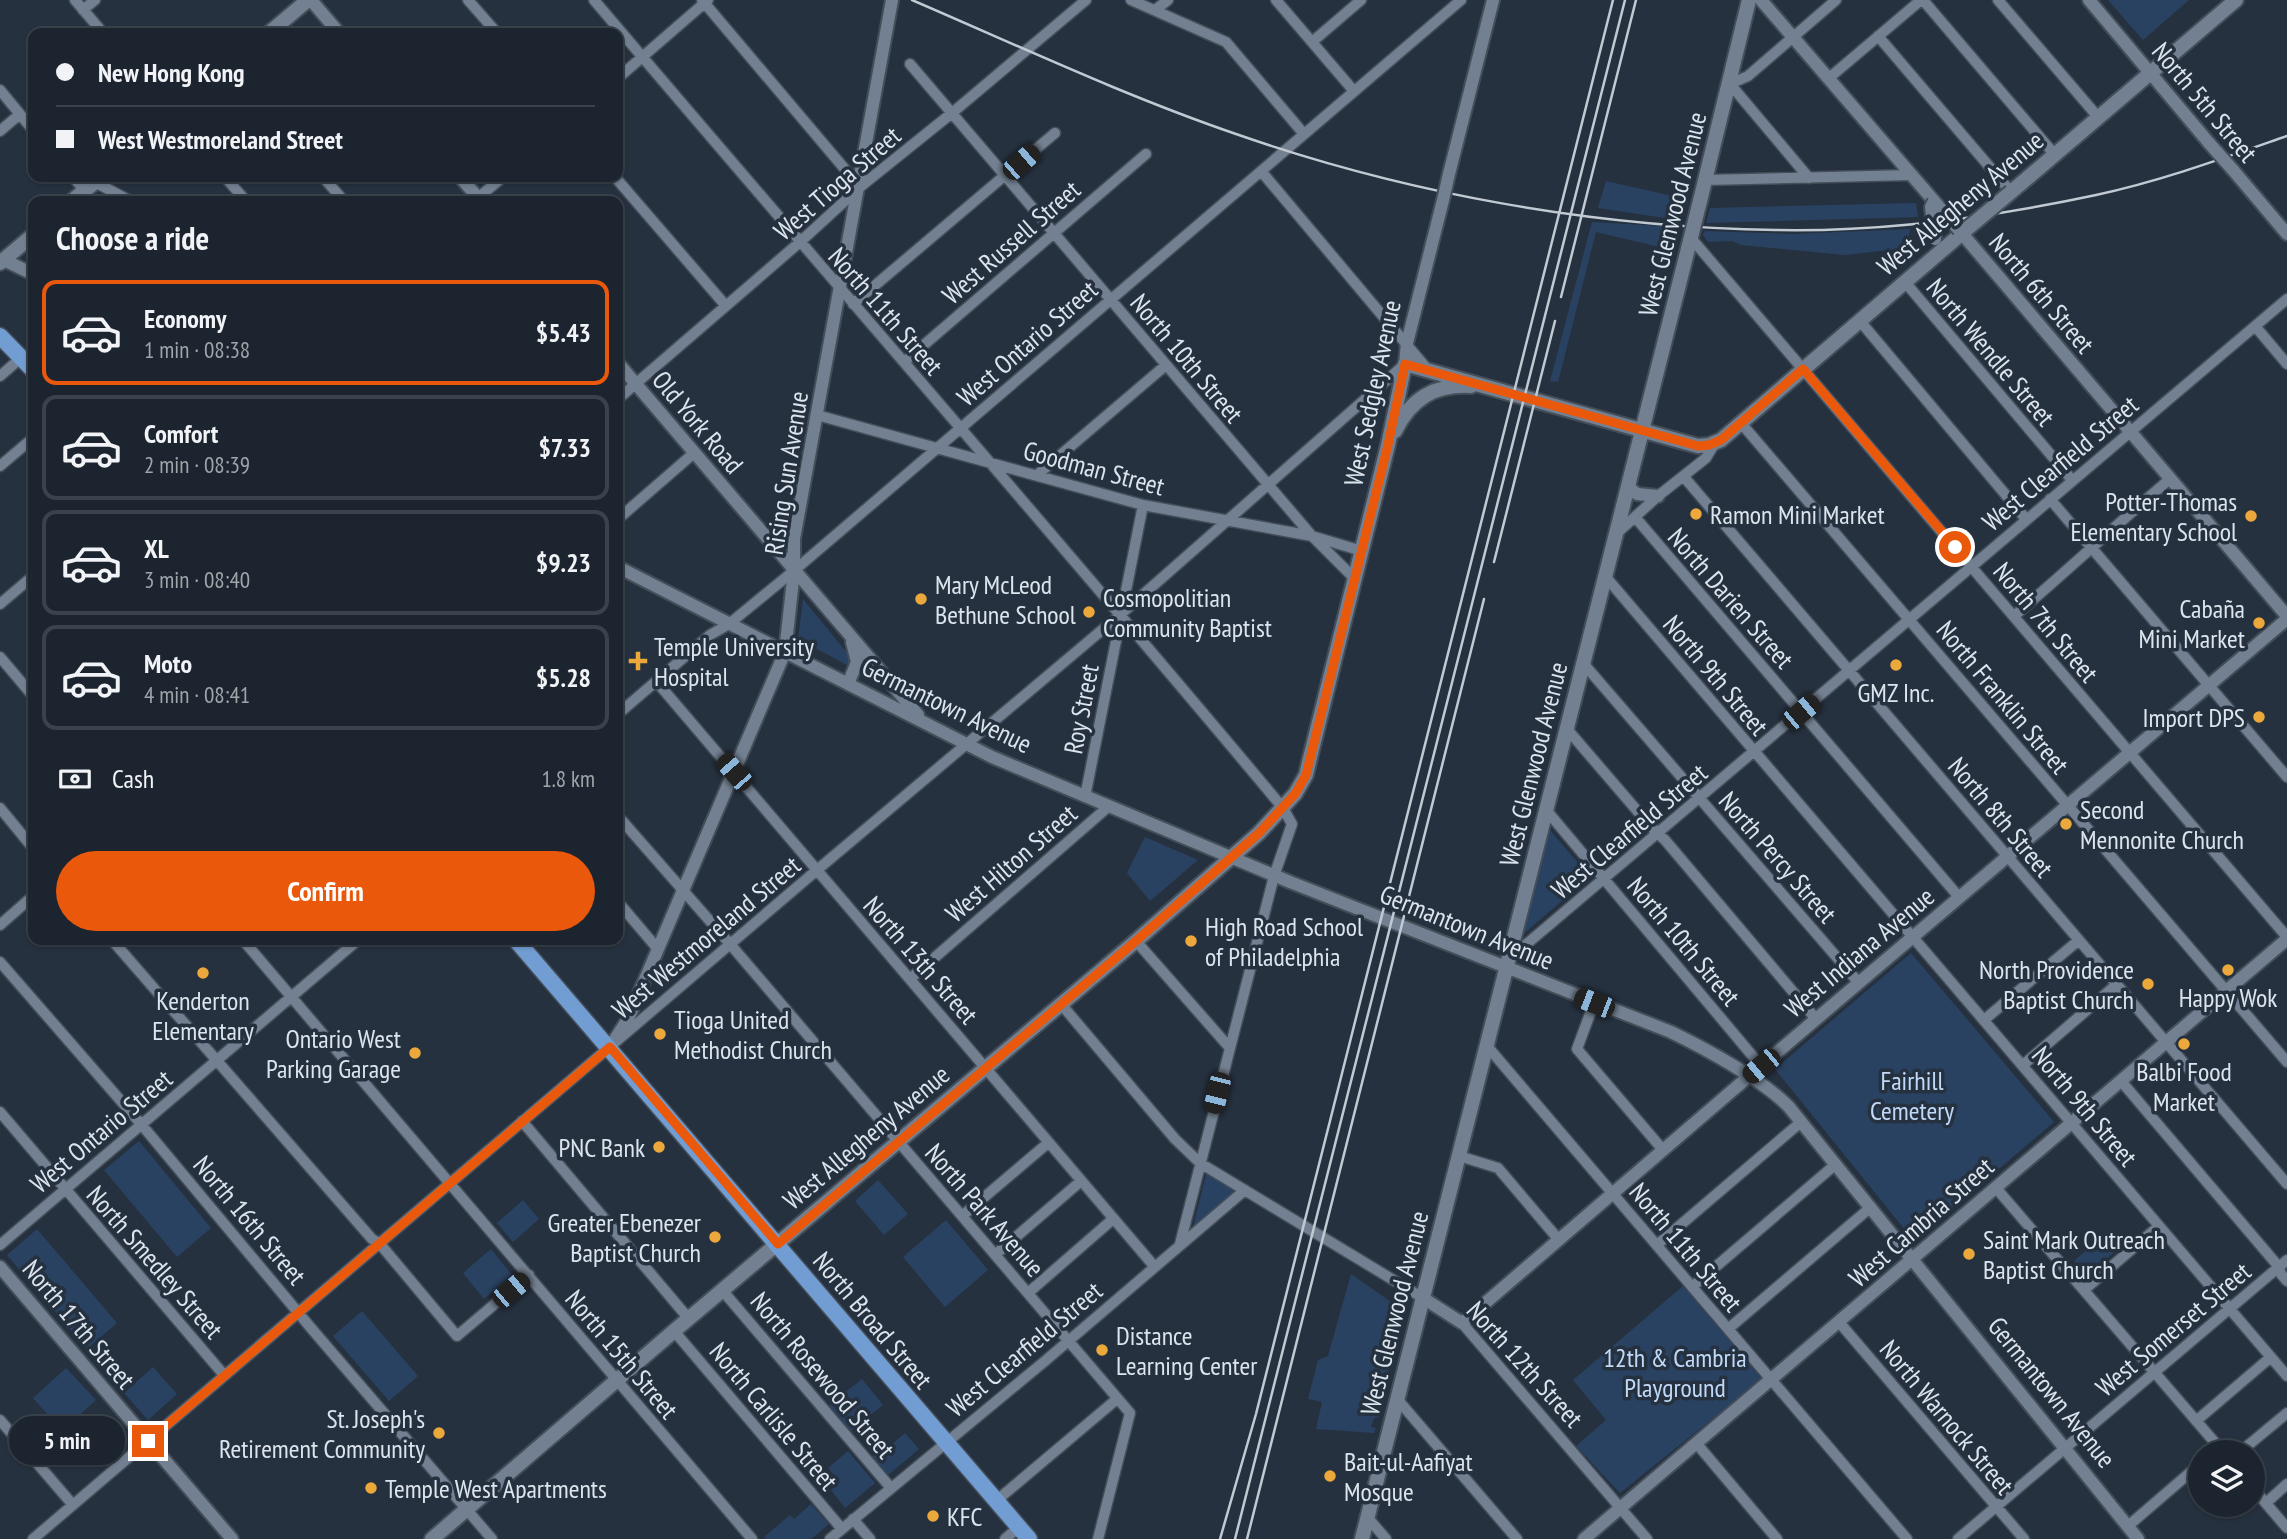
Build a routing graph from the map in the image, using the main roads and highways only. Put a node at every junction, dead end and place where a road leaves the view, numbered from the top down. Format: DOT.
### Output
graph roads {
  1 [pos="309,0"];
  2 [pos="1749,0"];
  3 [pos="2236,0"];
  4 [pos="275,28"];
  5 [pos="94,183"];
  6 [pos="78,196"];
  7 [pos="28,239"];
  8 [pos="1,260"];
  9 [pos="0,324"];
  10 [pos="0,336"];
  11 [pos="28,364"];
  12 [pos="1486,387"];
  13 [pos="1642,429"];
  14 [pos="1388,445"];
  15 [pos="1295,794"];
  16 [pos="520,945"];
  17 [pos="778,1244"];
  18 [pos="1024,1533"];
  19 [pos="432,1539"];
  20 [pos="1362,1539"];
  1 -- 4 [label="main road"];
  2 -- 13 [label="main road, West Glenwood Avenue, bridge"];
  3 -- 13 [label="main road, West Allegheny Avenue, bridge"];
  5 -- 6 [label="main road"];
  7 -- 8 [label="main road"];
  9 -- 11 [label="main road"];
  10 -- 11 [label="main road"];
  12 -- 13 [label="main road"];
  12 -- 14 [label="main road"];
  12 -- 14 [label="main road, West Sedgley Avenue"];
  13 -- 20 [label="main road, West Glenwood Avenue"];
  14 -- 15 [label="main road, West Sedgley Avenue"];
  15 -- 17 [label="main road, West Allegheny Avenue"];
  16 -- 17 [label="main road, North Broad Street"];
  17 -- 18 [label="main road, North Broad Street"];
  17 -- 19 [label="main road, West Allegheny Avenue"];
}
